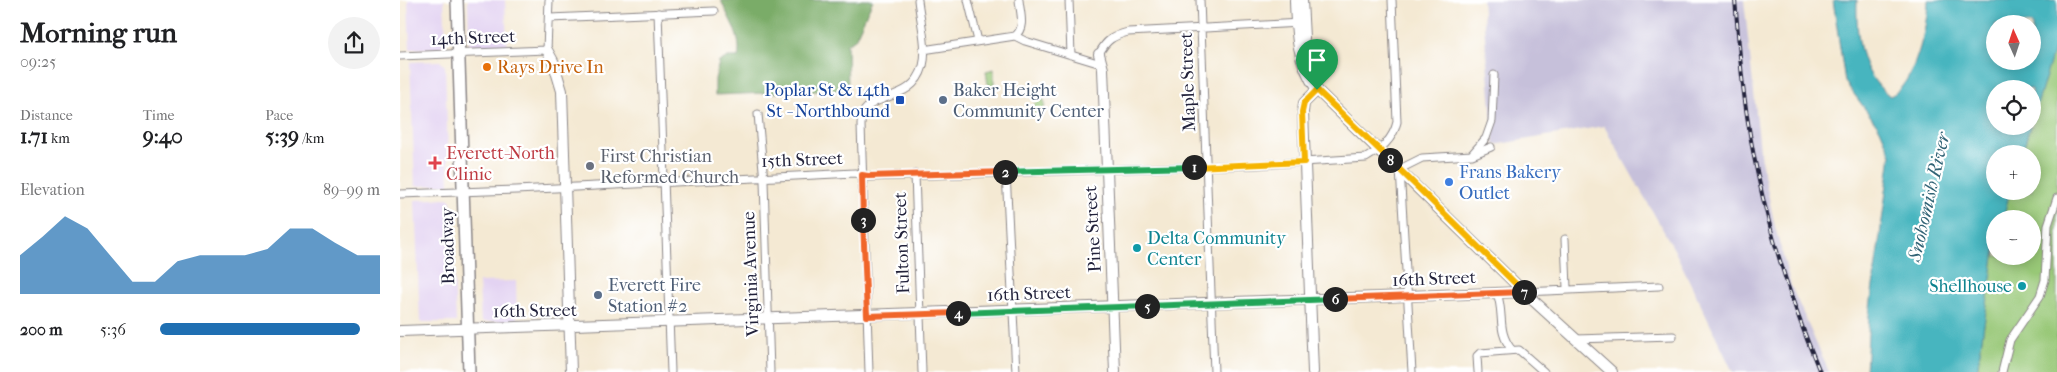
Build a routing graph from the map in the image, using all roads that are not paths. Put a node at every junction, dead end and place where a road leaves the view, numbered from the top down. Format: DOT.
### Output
graph roads {
  1 [pos="457,0"];
  2 [pos="549,0"];
  3 [pos="918,0"];
  4 [pos="968,0"];
  5 [pos="1019,0"];
  6 [pos="1069,0"];
  7 [pos="1200,0"];
  8 [pos="1295,0"];
  9 [pos="1302,0"];
  10 [pos="1392,0"];
  11 [pos="714,11"];
  12 [pos="658,13"];
  13 [pos="550,18"];
  14 [pos="1299,23"];
  15 [pos="1201,27"];
  16 [pos="1015,36"];
  17 [pos="978,41"];
  18 [pos="547,50"];
  19 [pos="923,50"];
  20 [pos="458,54"];
  21 [pos="1071,55"];
  22 [pos="400,56"];
  23 [pos="1100,59"];
  24 [pos="1494,75"];
  25 [pos="1317,90"];
  26 [pos="758,114"];
  27 [pos="1491,147"];
  28 [pos="1379,150"];
  29 [pos="1472,155"];
  30 [pos="1304,162"];
  31 [pos="1206,166"];
  32 [pos="1400,168"];
  33 [pos="1107,169"];
  34 [pos="1006,172"];
  35 [pos="915,174"];
  36 [pos="862,175"];
  37 [pos="762,176"];
  38 [pos="664,182"];
  39 [pos="566,188"];
  40 [pos="465,192"];
  41 [pos="400,194"];
  42 [pos="2057,198"];
  43 [pos="1565,239"];
  44 [pos="1504,270"];
  45 [pos="1659,286"];
  46 [pos="1567,288"];
  47 [pos="1524,292"];
  48 [pos="1496,293"];
  49 [pos="1407,297"];
  50 [pos="1311,300"];
  51 [pos="1212,304"];
  52 [pos="1113,308"];
  53 [pos="1014,311"];
  54 [pos="920,314"];
  55 [pos="867,316"];
  56 [pos="768,320"];
  57 [pos="669,323"];
  58 [pos="570,326"];
  59 [pos="467,329"];
  60 [pos="400,331"];
  61 [pos="1673,336"];
  62 [pos="1576,339"];
  63 [pos="1512,350"];
  64 [pos="469,372"];
  65 [pos="571,372"];
  66 [pos="671,372"];
  67 [pos="770,372"];
  68 [pos="869,372"];
  69 [pos="922,372"];
  70 [pos="1016,372"];
  71 [pos="1115,372"];
  72 [pos="1214,372"];
  73 [pos="1313,372"];
  74 [pos="1412,372"];
  75 [pos="1478,372"];
  76 [pos="1544,372"];
  77 [pos="1612,372"];
  78 [pos="2002,372"];
  1 -- 20 [label="main road, Broadway"];
  2 -- 13 [label="street"];
  3 -- 19 [label="street"];
  4 -- 17 [label="street"];
  5 -- 16 [label="street"];
  6 -- 21 [label="street"];
  7 -- 15 [label="street, Maple Street"];
  8 -- 14 [label="street"];
  9 -- 14 [label="street"];
  10 -- 28 [label="street"];
  11 -- 12 [label="street"];
  12 -- 13 [label="street"];
  12 -- 38 [label="street"];
  13 -- 18 [label="street"];
  14 -- 15 [label="street"];
  14 -- 25 [label="street"];
  15 -- 23 [label="street"];
  15 -- 31 [label="street, Maple Street"];
  16 -- 17 [label="street"];
  16 -- 21 [label="street"];
  17 -- 19 [label="street"];
  18 -- 20 [label="street, 14th Street"];
  18 -- 39 [label="street"];
  19 -- 36 [label="street"];
  20 -- 22 [label="street, 14th Street"];
  20 -- 40 [label="main road, Broadway"];
  21 -- 23 [label="street"];
  23 -- 33 [label="street, Pine Street"];
  24 -- 29 [label="street"];
  25 -- 28 [label="street"];
  25 -- 30 [label="street"];
  26 -- 37 [label="street, Virginia Avenue"];
  27 -- 29 [label="street"];
  28 -- 30 [label="street, 15th Street"];
  28 -- 32 [label="street"];
  29 -- 32 [label="street"];
  30 -- 31 [label="street, 15th Street"];
  30 -- 50 [label="street"];
  31 -- 33 [label="street, 15th Street"];
  31 -- 51 [label="street, Maple Street"];
  32 -- 44 [label="street"];
  32 -- 49 [label="street"];
  33 -- 34 [label="street, 15th Street"];
  33 -- 52 [label="street, Pine Street"];
  34 -- 35 [label="street, 15th Street"];
  34 -- 53 [label="street"];
  35 -- 36 [label="street, 15th Street"];
  35 -- 54 [label="street, Fulton Street"];
  36 -- 37 [label="street, 15th Street"];
  36 -- 55 [label="street"];
  37 -- 38 [label="street, 15th Street"];
  37 -- 56 [label="street, Virginia Avenue"];
  38 -- 39 [label="street, 15th Street"];
  38 -- 57 [label="street"];
  39 -- 40 [label="street, 15th Street"];
  39 -- 58 [label="street"];
  40 -- 41 [label="street, 15th Street"];
  40 -- 59 [label="main road, Broadway"];
  42 -- 78 [label="street"];
  43 -- 46 [label="street"];
  44 -- 47 [label="street"];
  44 -- 48 [label="street"];
  45 -- 46 [label="street, 16th Street"];
  46 -- 47 [label="street, 16th Street"];
  47 -- 48 [label="street, 16th Street"];
  47 -- 62 [label="street"];
  48 -- 49 [label="street, 16th Street"];
  48 -- 63 [label="street"];
  49 -- 50 [label="street, 16th Street"];
  49 -- 74 [label="street"];
  50 -- 51 [label="street, 16th Street"];
  50 -- 73 [label="street"];
  51 -- 52 [label="street, 16th Street"];
  51 -- 72 [label="street, Maple Street"];
  52 -- 53 [label="street, 16th Street"];
  52 -- 71 [label="street, Pine Street"];
  53 -- 54 [label="street, 16th Street"];
  53 -- 70 [label="street"];
  54 -- 55 [label="street, 16th Street"];
  54 -- 69 [label="street, Fulton Street"];
  55 -- 56 [label="street, 16th Street"];
  55 -- 68 [label="street"];
  56 -- 57 [label="street, 16th Street"];
  56 -- 67 [label="street, Virginia Avenue"];
  57 -- 58 [label="street, 16th Street"];
  57 -- 66 [label="street"];
  58 -- 59 [label="street, 16th Street"];
  58 -- 65 [label="street"];
  59 -- 60 [label="street, 16th Street"];
  59 -- 64 [label="main road, Broadway"];
  61 -- 62 [label="street"];
  62 -- 77 [label="street"];
  63 -- 75 [label="street"];
  63 -- 76 [label="street"];
}
